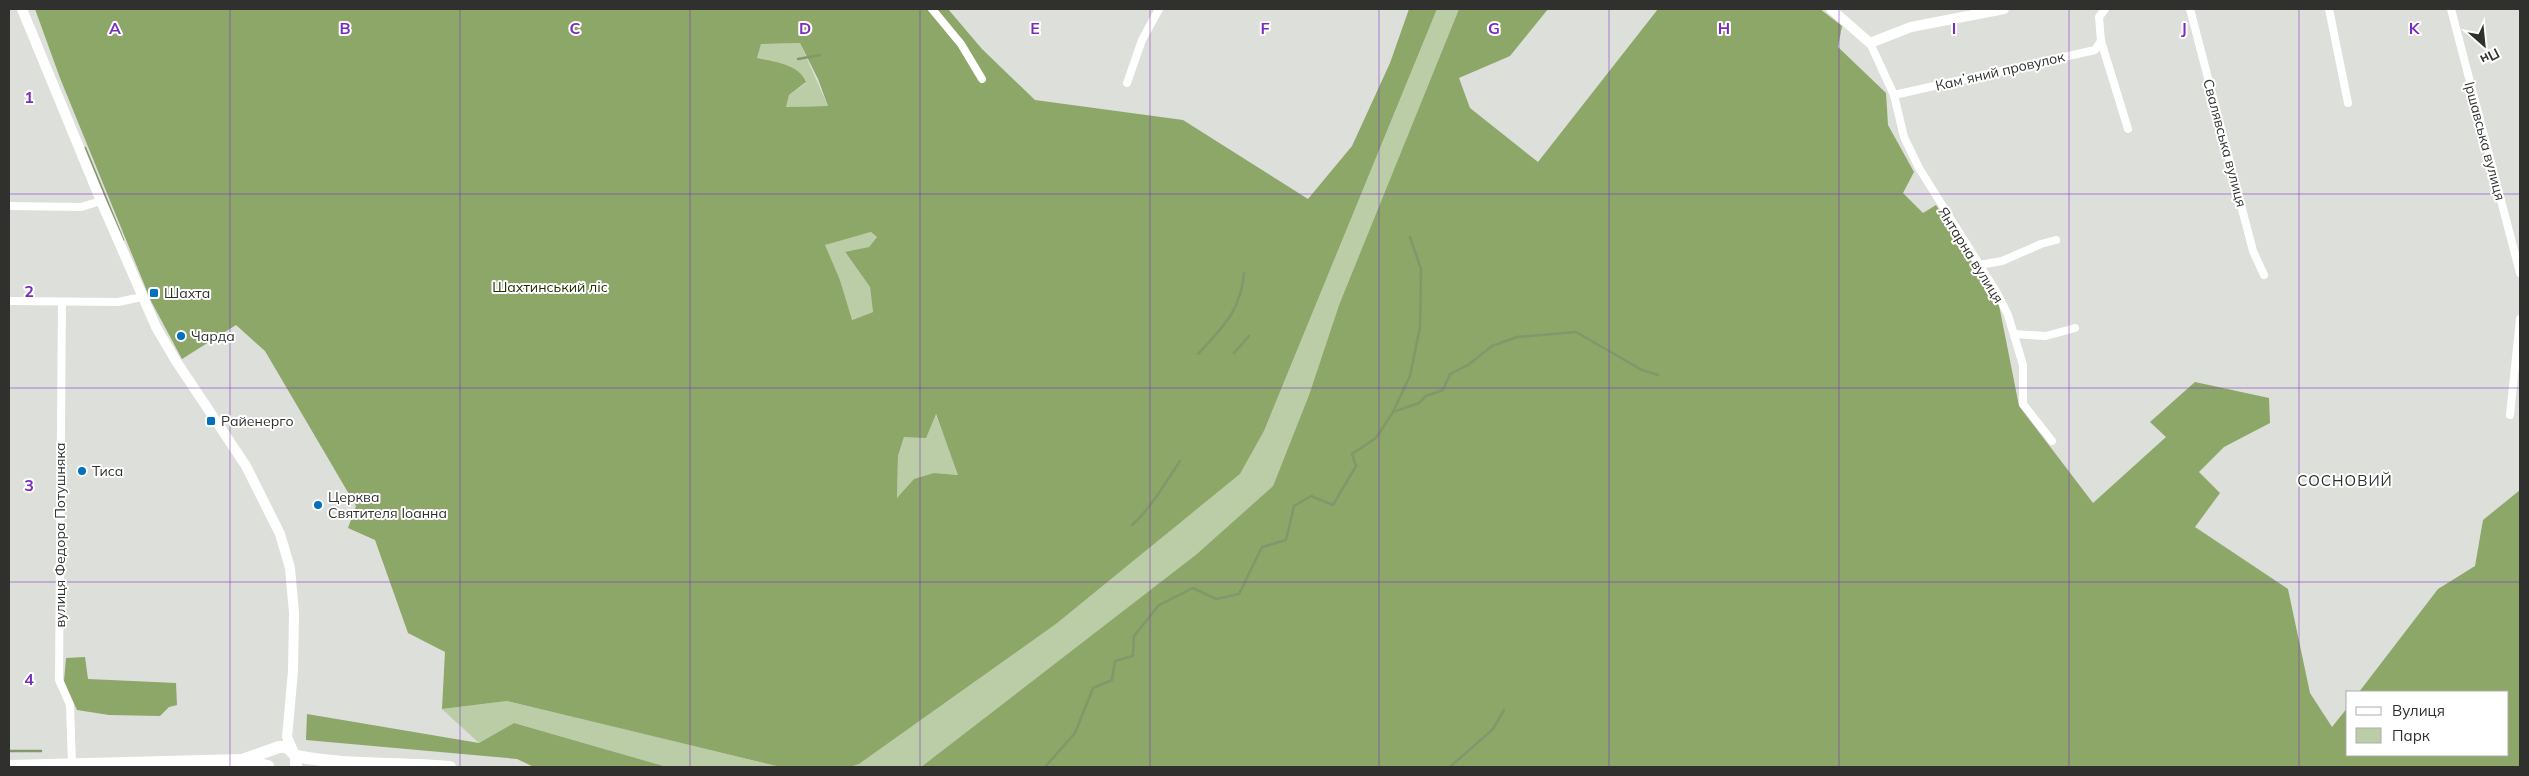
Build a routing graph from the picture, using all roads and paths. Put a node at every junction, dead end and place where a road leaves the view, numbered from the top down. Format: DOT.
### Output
graph roads {
  1 [pos="22,9"];
  2 [pos="932,9"];
  3 [pos="1159,9"];
  4 [pos="1831,9"];
  5 [pos="2004,9"];
  6 [pos="2105,9"];
  7 [pos="2190,9"];
  8 [pos="2329,9"];
  9 [pos="2451,9"];
  10 [pos="2101,41"];
  11 [pos="1870,43"];
  12 [pos="982,80"];
  13 [pos="1126,83"];
  14 [pos="1894,95"];
  15 [pos="2348,103"];
  16 [pos="2128,129"];
  17 [pos="101,201"];
  18 [pos="9,206"];
  19 [pos="2056,240"];
  20 [pos="1979,265"];
  21 [pos="2520,273"];
  22 [pos="2264,275"];
  23 [pos="142,298"];
  24 [pos="9,301"];
  25 [pos="62,302"];
  26 [pos="2520,319"];
  27 [pos="2075,328"];
  28 [pos="2014,334"];
  29 [pos="2510,415"];
  30 [pos="2052,441"];
  31 [pos="287,737"];
  32 [pos="276,749"];
  33 [pos="242,760"];
  34 [pos="295,760"];
  35 [pos="72,765"];
  36 [pos="129,765"];
  37 [pos="9,766"];
  38 [pos="269,766"];
  39 [pos="450,767"];
  1 -- 17 [label="street"];
  2 -- 12 [label="street"];
  3 -- 13 [label="street"];
  4 -- 11 [label="street"];
  5 -- 11 [label="street"];
  6 -- 10 [label="street"];
  7 -- 22 [label="street, Свалявська вулиця"];
  8 -- 15 [label="street"];
  9 -- 21 [label="street, Іршавська вулиця"];
  10 -- 14 [label="street, Камʼяний провулок"];
  10 -- 16 [label="street"];
  11 -- 14 [label="street, Янтарна вулиця"];
  14 -- 20 [label="street, Янтарна вулиця"];
  17 -- 18 [label="street"];
  17 -- 23 [label="street"];
  19 -- 20 [label="street"];
  20 -- 28 [label="street, Янтарна вулиця"];
  23 -- 25 [label="street"];
  23 -- 31 [label="street"];
  24 -- 25 [label="street"];
  25 -- 35 [label="street, вулиця Федора Потушняка"];
  26 -- 29 [label="street"];
  27 -- 28 [label="street"];
  28 -- 30 [label="street, Янтарна вулиця"];
  31 -- 32 [label="street"];
  31 -- 34 [label="street"];
  32 -- 33 [label="highway"];
  32 -- 34 [label="highway"];
  32 -- 38 [label="highway"];
  33 -- 36 [label="highway"];
  33 -- 38 [label="highway"];
  34 -- 39 [label="highway"];
  35 -- 36 [label="highway"];
  35 -- 37 [label="highway"];
}
